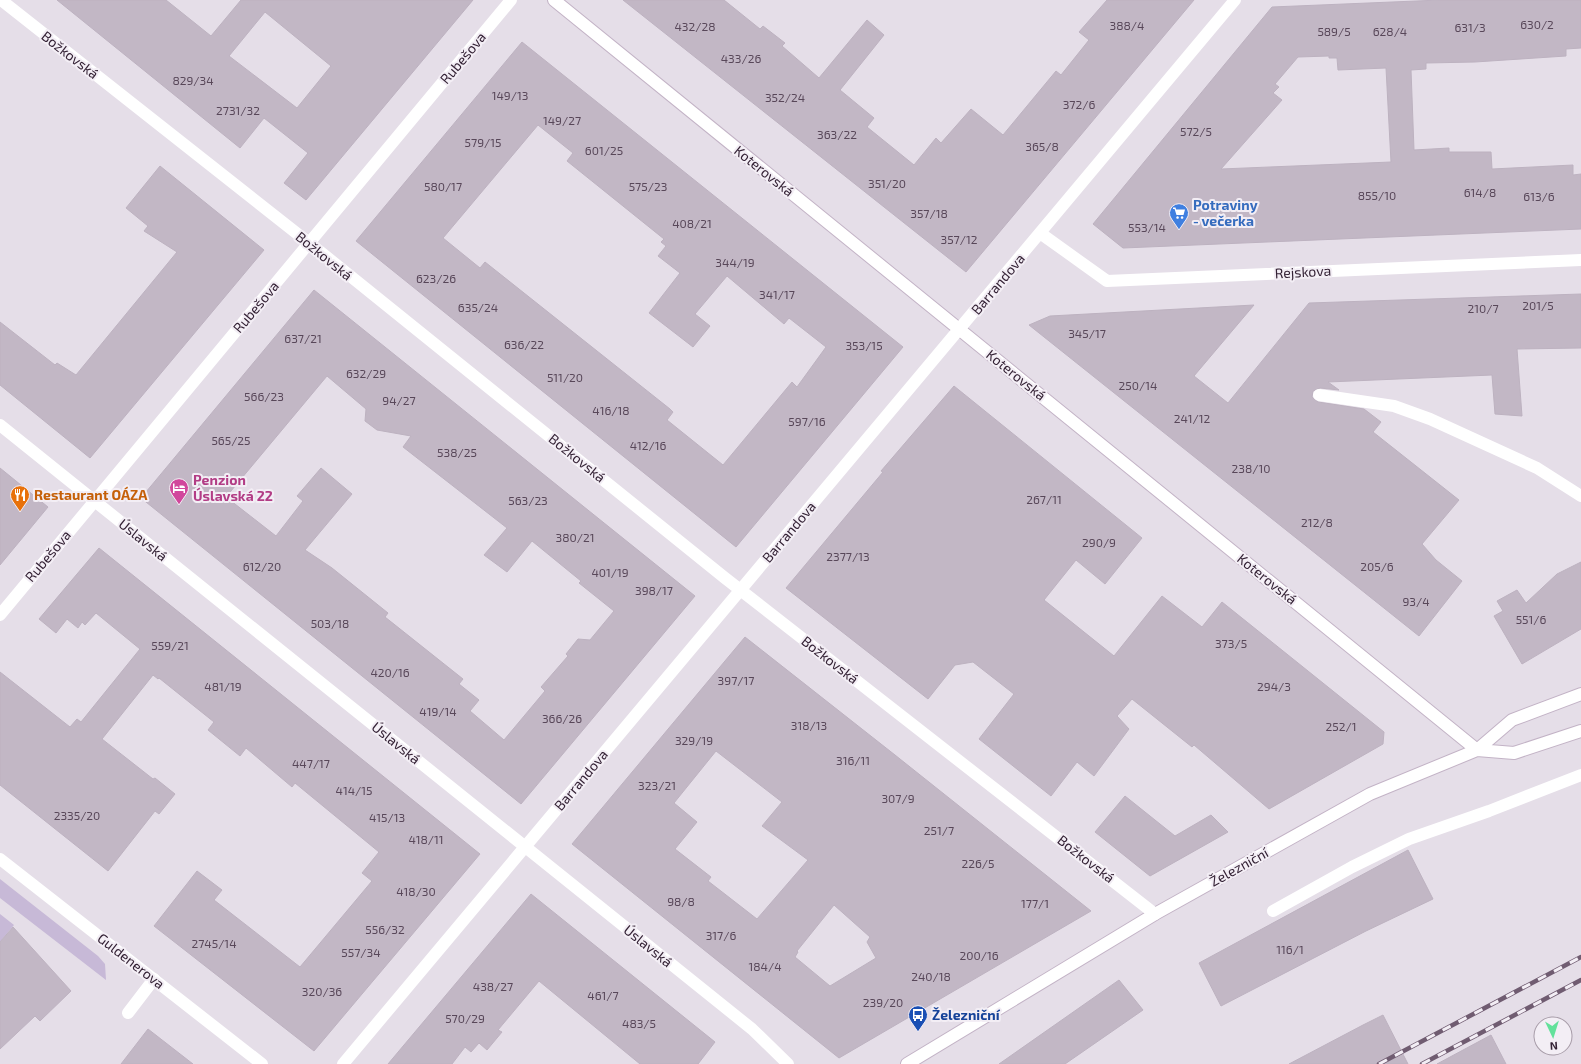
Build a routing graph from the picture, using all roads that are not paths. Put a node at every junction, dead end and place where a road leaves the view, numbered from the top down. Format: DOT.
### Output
graph roads {
  1 [pos="1,0"];
  2 [pos="511,0"];
  3 [pos="554,0"];
  4 [pos="1236,0"];
  5 [pos="1040,233"];
  6 [pos="309,243"];
  7 [pos="1581,260"];
  8 [pos="959,329"];
  9 [pos="1319,395"];
  10 [pos="0,425"];
  11 [pos="1581,496"];
  12 [pos="95,501"];
  13 [pos="741,590"];
  14 [pos="0,615"];
  15 [pos="1581,694"];
  16 [pos="1581,731"];
  17 [pos="1477,750"];
  18 [pos="1581,776"];
  19 [pos="525,847"];
  20 [pos="0,859"];
  21 [pos="1274,911"];
  22 [pos="1155,914"];
  23 [pos="154,979"];
  24 [pos="128,1013"];
  25 [pos="262,1064"];
  26 [pos="343,1064"];
  27 [pos="788,1064"];
  28 [pos="907,1064"];
  1 -- 6 [label="street, Božkovská"];
  2 -- 6 [label="street, Rubešova"];
  3 -- 8 [label="street, Koterovská"];
  4 -- 5 [label="street, Barrandova"];
  5 -- 7 [label="street, Rejskova"];
  5 -- 8 [label="street, Barrandova"];
  6 -- 12 [label="street, Rubešova"];
  6 -- 13 [label="street, Božkovská"];
  8 -- 13 [label="street, Barrandova"];
  8 -- 17 [label="street, Koterovská"];
  9 -- 11 [label="street"];
  10 -- 12 [label="street, Úslavská"];
  12 -- 14 [label="street, Rubešova"];
  12 -- 19 [label="street, Úslavská"];
  13 -- 19 [label="street, Barrandova"];
  13 -- 22 [label="street, Božkovská"];
  15 -- 17 [label="street, Železniční"];
  16 -- 17 [label="street"];
  17 -- 22 [label="street, Železniční"];
  18 -- 21 [label="street"];
  19 -- 26 [label="street, Barrandova"];
  19 -- 27 [label="street, Úslavská"];
  20 -- 23 [label="street, Guldenerova"];
  22 -- 28 [label="street, Železniční"];
  23 -- 24 [label="street"];
  23 -- 25 [label="street, Guldenerova"];
}
